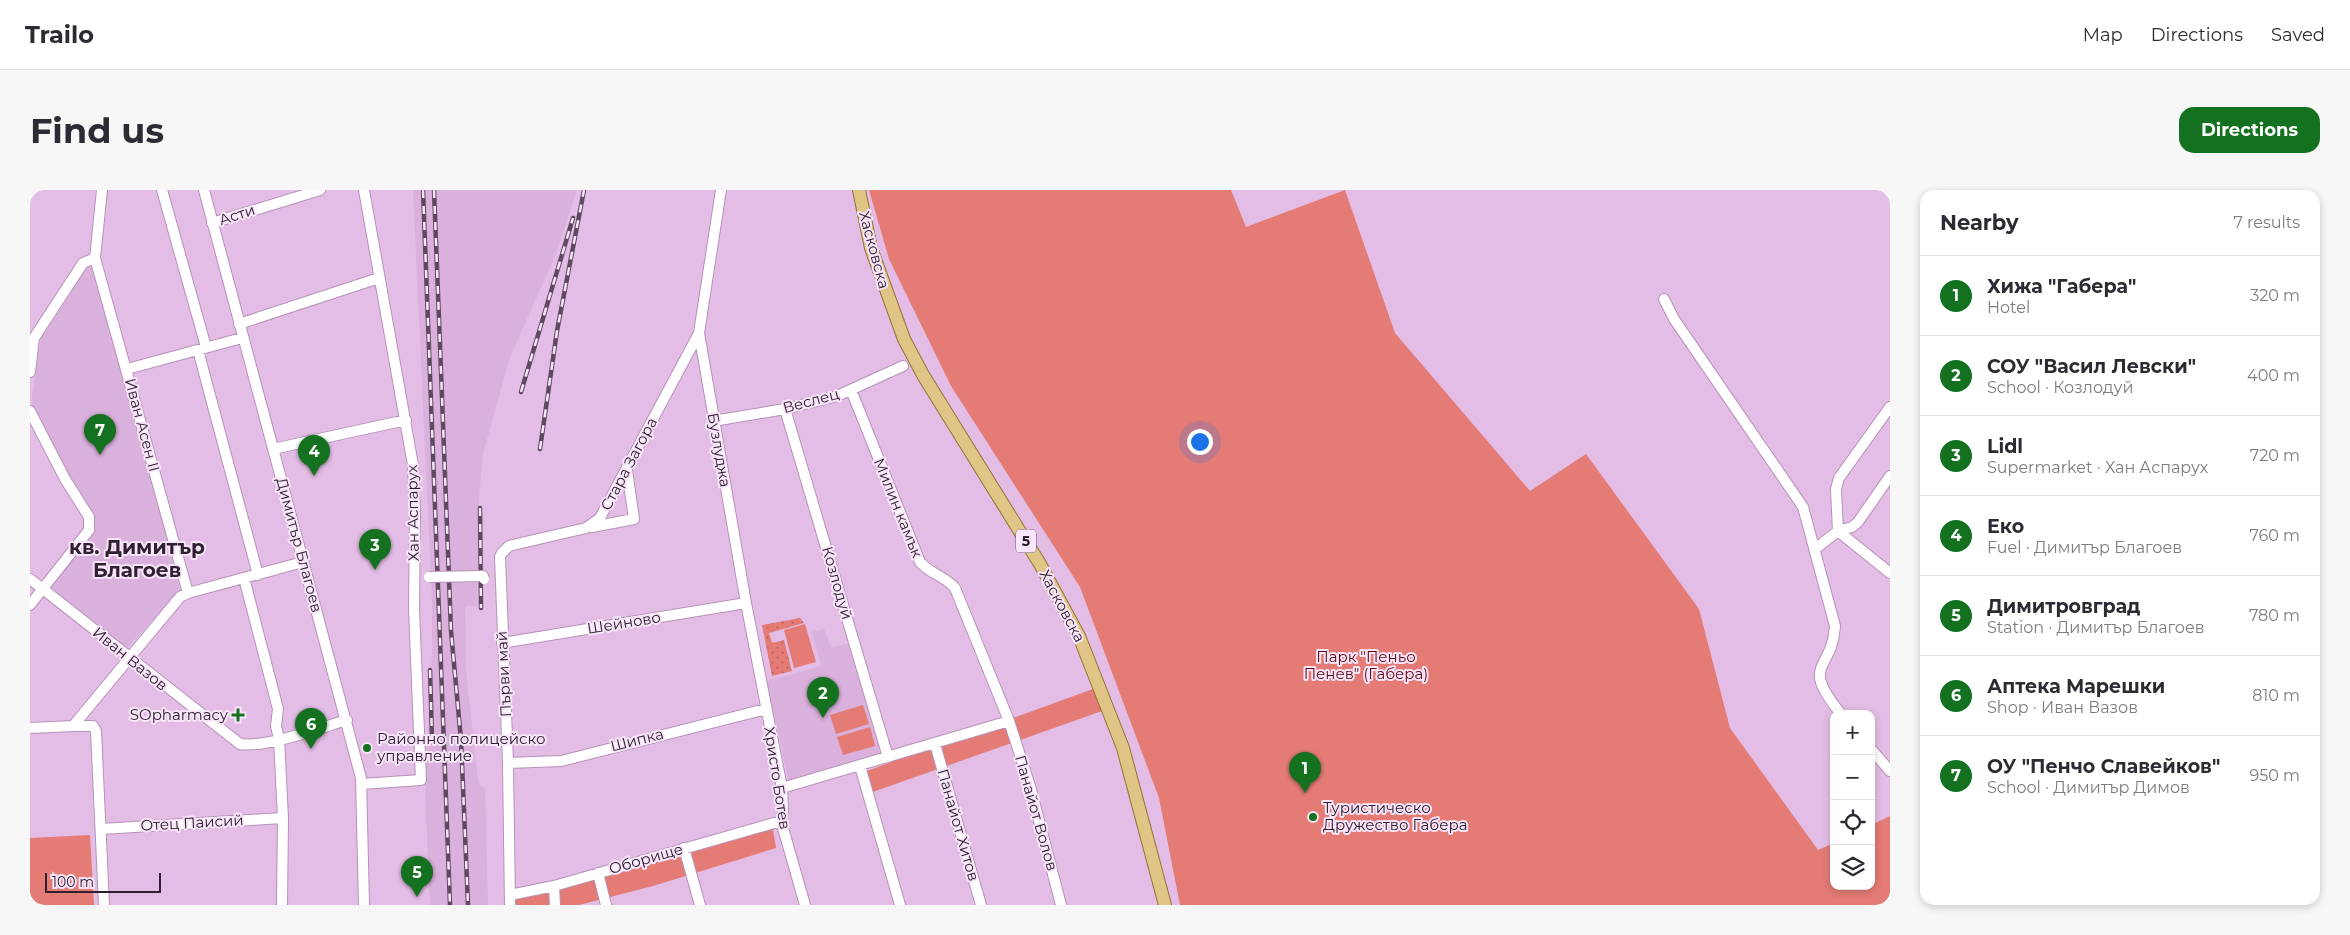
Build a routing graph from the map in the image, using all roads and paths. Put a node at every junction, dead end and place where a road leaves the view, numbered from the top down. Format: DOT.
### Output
graph roads {
  1 [pos="102,190"];
  2 [pos="162,190"];
  3 [pos="204,190"];
  4 [pos="320,190"];
  5 [pos="364,190"];
  6 [pos="721,190"];
  7 [pos="859,190"];
  8 [pos="283,195"];
  9 [pos="212,223"];
  10 [pos="95,258"];
  11 [pos="379,278"];
  12 [pos="1664,299"];
  13 [pos="239,324"];
  14 [pos="699,333"];
  15 [pos="32,338"];
  16 [pos="242,338"];
  17 [pos="202,349"];
  18 [pos="903,366"];
  19 [pos="127,369"];
  20 [pos="30,372"];
  21 [pos="851,390"];
  22 [pos="1890,408"];
  23 [pos="785,409"];
  24 [pos="30,411"];
  25 [pos="406,420"];
  26 [pos="714,421"];
  27 [pos="273,449"];
  28 [pos="627,470"];
  29 [pos="1890,476"];
  30 [pos="586,528"];
  31 [pos="1838,530"];
  32 [pos="1815,549"];
  33 [pos="304,562"];
  34 [pos="1890,573"];
  35 [pos="258,575"];
  36 [pos="429,577"];
  37 [pos="244,578"];
  38 [pos="30,579"];
  39 [pos="484,580"];
  40 [pos="42,588"];
  41 [pos="188,592"];
  42 [pos="746,602"];
  43 [pos="30,605"];
  44 [pos="502,643"];
  45 [pos="129,658"];
  46 [pos="766,709"];
  47 [pos="1839,710"];
  48 [pos="347,720"];
  49 [pos="1009,721"];
  50 [pos="73,726"];
  51 [pos="30,728"];
  52 [pos="279,739"];
  53 [pos="935,744"];
  54 [pos="1875,754"];
  55 [pos="888,757"];
  56 [pos="508,763"];
  57 [pos="860,766"];
  58 [pos="1890,771"];
  59 [pos="361,784"];
  60 [pos="782,788"];
  61 [pos="283,818"];
  62 [pos="781,821"];
  63 [pos="101,829"];
  64 [pos="684,848"];
  65 [pos="598,873"];
  66 [pos="554,886"];
  67 [pos="510,900"];
  68 [pos="104,905"];
  69 [pos="282,905"];
  70 [pos="364,905"];
  71 [pos="555,905"];
  72 [pos="606,905"];
  73 [pos="700,905"];
  74 [pos="805,905"];
  75 [pos="900,905"];
  76 [pos="980,905"];
  77 [pos="1061,905"];
  78 [pos="1165,905"];
  1 -- 10 [label="street"];
  2 -- 17 [label="street"];
  3 -- 9 [label="street, Димитър Благоев"];
  4 -- 8 [label="street, Асти"];
  5 -- 11 [label="street, Хан Аспарух"];
  6 -- 14 [label="street, Бузлуджа"];
  7 -- 78 [label="main road, Хасковска / 5"];
  8 -- 9 [label="street, Асти"];
  9 -- 13 [label="street, Димитър Благоев"];
  10 -- 15 [label="street"];
  10 -- 19 [label="street, Иван Асен II"];
  11 -- 13 [label="street"];
  11 -- 25 [label="street, Хан Аспарух"];
  12 -- 32 [label="street"];
  13 -- 16 [label="street, Димитър Благоев"];
  14 -- 26 [label="street, Бузлуджа"];
  14 -- 28 [label="street, Стара Загора"];
  15 -- 20 [label="street"];
  16 -- 17 [label="street"];
  16 -- 27 [label="street, Димитър Благоев"];
  17 -- 19 [label="street"];
  17 -- 35 [label="street"];
  18 -- 21 [label="street, Веслец"];
  19 -- 41 [label="street, Иван Асен II"];
  21 -- 23 [label="street, Веслец"];
  21 -- 49 [label="street, Милин камък"];
  22 -- 31 [label="street"];
  23 -- 26 [label="street, Веслец"];
  23 -- 55 [label="street, Козлодуй"];
  24 -- 40 [label="street"];
  25 -- 27 [label="street"];
  25 -- 59 [label="street, Хан Аспарух"];
  26 -- 42 [label="street, Бузлуджа"];
  27 -- 33 [label="street, Димитър Благоев"];
  28 -- 30 [label="street, Стара Загора"];
  28 -- 30 [label="street"];
  29 -- 31 [label="street"];
  30 -- 44 [label="street, Първи май"];
  31 -- 32 [label="street"];
  31 -- 34 [label="street"];
  32 -- 47 [label="street"];
  33 -- 35 [label="street"];
  33 -- 48 [label="street, Димитър Благоев"];
  35 -- 37 [label="street"];
  36 -- 39 [label="street, bridge"];
  37 -- 41 [label="street"];
  37 -- 52 [label="street"];
  38 -- 40 [label="street, Иван Вазов"];
  40 -- 43 [label="street"];
  40 -- 45 [label="street, Иван Вазов"];
  41 -- 45 [label="street"];
  42 -- 44 [label="street, Шейново"];
  42 -- 46 [label="street, Бузлуджа"];
  44 -- 56 [label="street, Първи май"];
  45 -- 50 [label="street"];
  45 -- 52 [label="street, Иван Вазов"];
  46 -- 56 [label="street, Шипка"];
  46 -- 60 [label="street, Христо Ботев"];
  48 -- 52 [label="street, Иван Вазов"];
  48 -- 59 [label="street, Димитър Благоев"];
  49 -- 53 [label="street"];
  49 -- 77 [label="street, Панайот Волов"];
  50 -- 51 [label="street"];
  50 -- 63 [label="street"];
  52 -- 61 [label="street"];
  53 -- 55 [label="street"];
  53 -- 76 [label="street, Панайот Хитов"];
  54 -- 58 [label="street"];
  55 -- 57 [label="street"];
  56 -- 67 [label="street, Първи май"];
  57 -- 60 [label="street"];
  57 -- 75 [label="street"];
  59 -- 70 [label="street, Димитър Благоев"];
  60 -- 62 [label="street, Христо Ботев"];
  61 -- 63 [label="street, Отец Паисий"];
  61 -- 69 [label="street"];
  62 -- 64 [label="street, Оборище"];
  62 -- 74 [label="street, Христо Ботев"];
  63 -- 68 [label="street"];
  64 -- 65 [label="street, Оборище"];
  64 -- 73 [label="street"];
  65 -- 66 [label="street, Оборище"];
  65 -- 72 [label="street"];
  66 -- 67 [label="street, Оборище"];
  66 -- 71 [label="street"];
}
